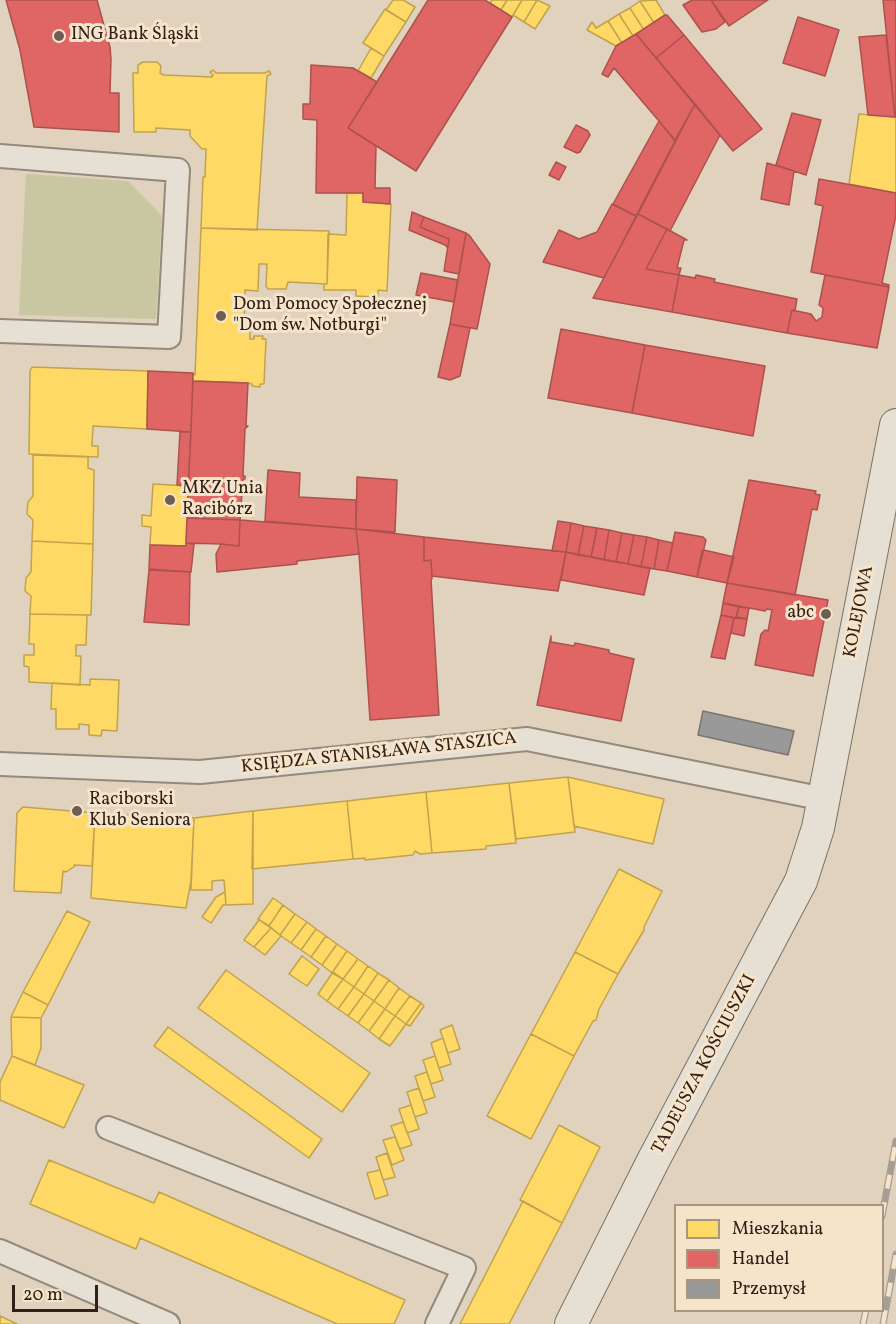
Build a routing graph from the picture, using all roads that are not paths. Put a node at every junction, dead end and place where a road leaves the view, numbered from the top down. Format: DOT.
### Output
graph roads {
  1 [pos="0,156"];
  2 [pos="0,331"];
  3 [pos="896,425"];
  4 [pos="0,765"];
  5 [pos="824,799"];
  6 [pos="108,1128"];
  7 [pos="0,1251"];
  8 [pos="168,1324"];
  9 [pos="437,1324"];
  10 [pos="571,1324"];
  1 -- 2 [label="street"];
  3 -- 5 [label="main road, KOLEJOWA"];
  4 -- 5 [label="street, KSIĘDZA STANISŁAWA STASZICA"];
  5 -- 10 [label="main road, TADEUSZA KOŚCIUSZKI"];
  6 -- 9 [label="street"];
  7 -- 8 [label="street"];
}
